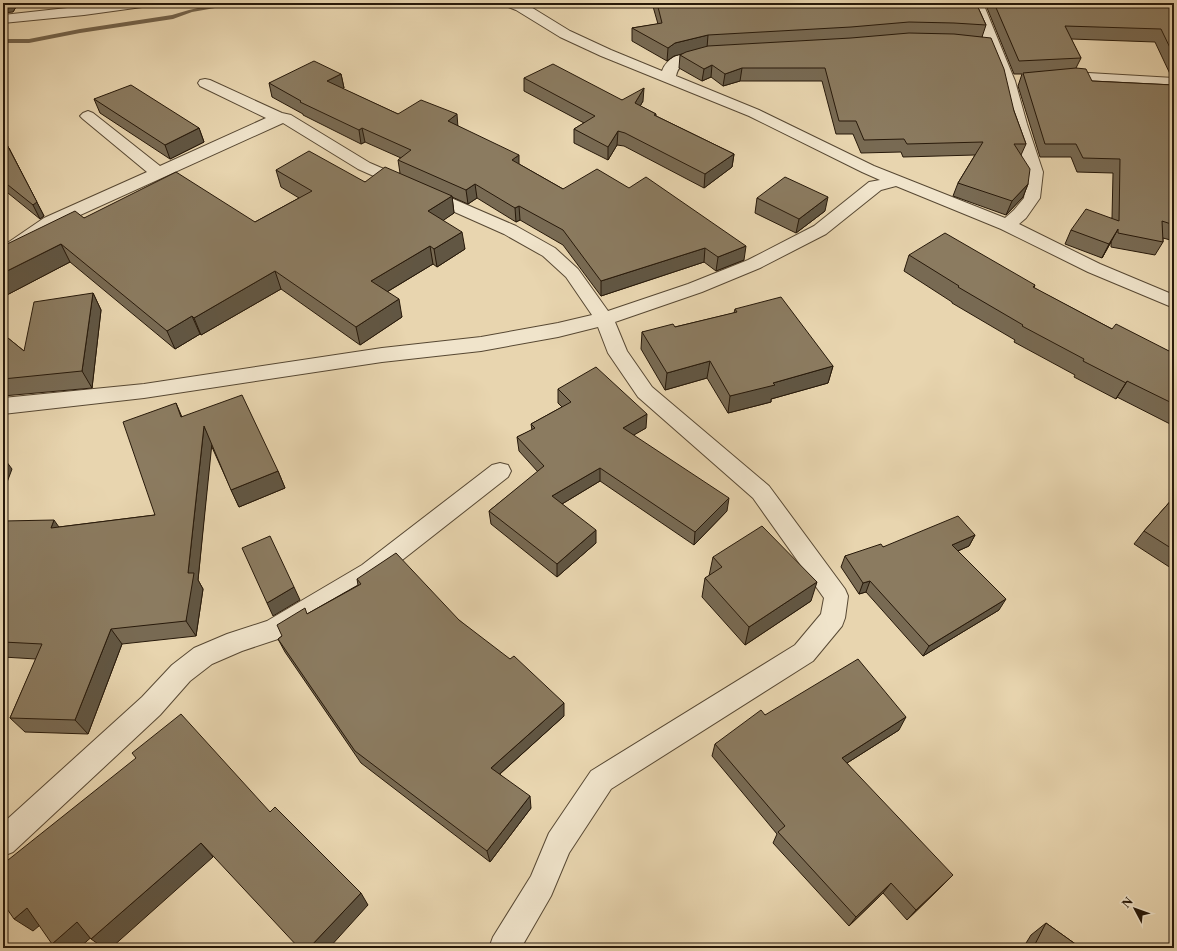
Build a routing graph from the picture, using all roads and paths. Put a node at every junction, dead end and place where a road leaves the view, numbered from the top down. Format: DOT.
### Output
graph roads {
  1 [pos="142,3"];
  2 [pos="511,3"];
  3 [pos="976,3"];
  4 [pos="3,19"];
  5 [pos="723,53"];
  6 [pos="668,78"];
  7 [pos="1047,78"];
  8 [pos="1023,80"];
  9 [pos="1008,81"];
  10 [pos="1174,82"];
  11 [pos="205,83"];
  12 [pos="88,116"];
  13 [pos="279,118"];
  14 [pos="158,173"];
  15 [pos="871,178"];
  16 [pos="1007,225"];
  17 [pos="3,254"];
  18 [pos="1174,302"];
  19 [pos="604,319"];
  20 [pos="3,406"];
  21 [pos="500,471"];
  22 [pos="3,842"];
  23 [pos="504,948"];
  1 -- 4 [label="street"];
  2 -- 6 [label="street"];
  3 -- 9 [label="street"];
  5 -- 6 [label="street"];
  6 -- 15 [label="street"];
  7 -- 10 [label="street"];
  8 -- 9 [label="street"];
  9 -- 16 [label="street"];
  11 -- 13 [label="street"];
  12 -- 14 [label="street"];
  13 -- 14 [label="street"];
  13 -- 19 [label="street"];
  14 -- 17 [label="street"];
  15 -- 16 [label="street"];
  15 -- 19 [label="street"];
  16 -- 18 [label="street"];
  19 -- 20 [label="street"];
  19 -- 23 [label="street"];
  21 -- 22 [label="street"];
}
